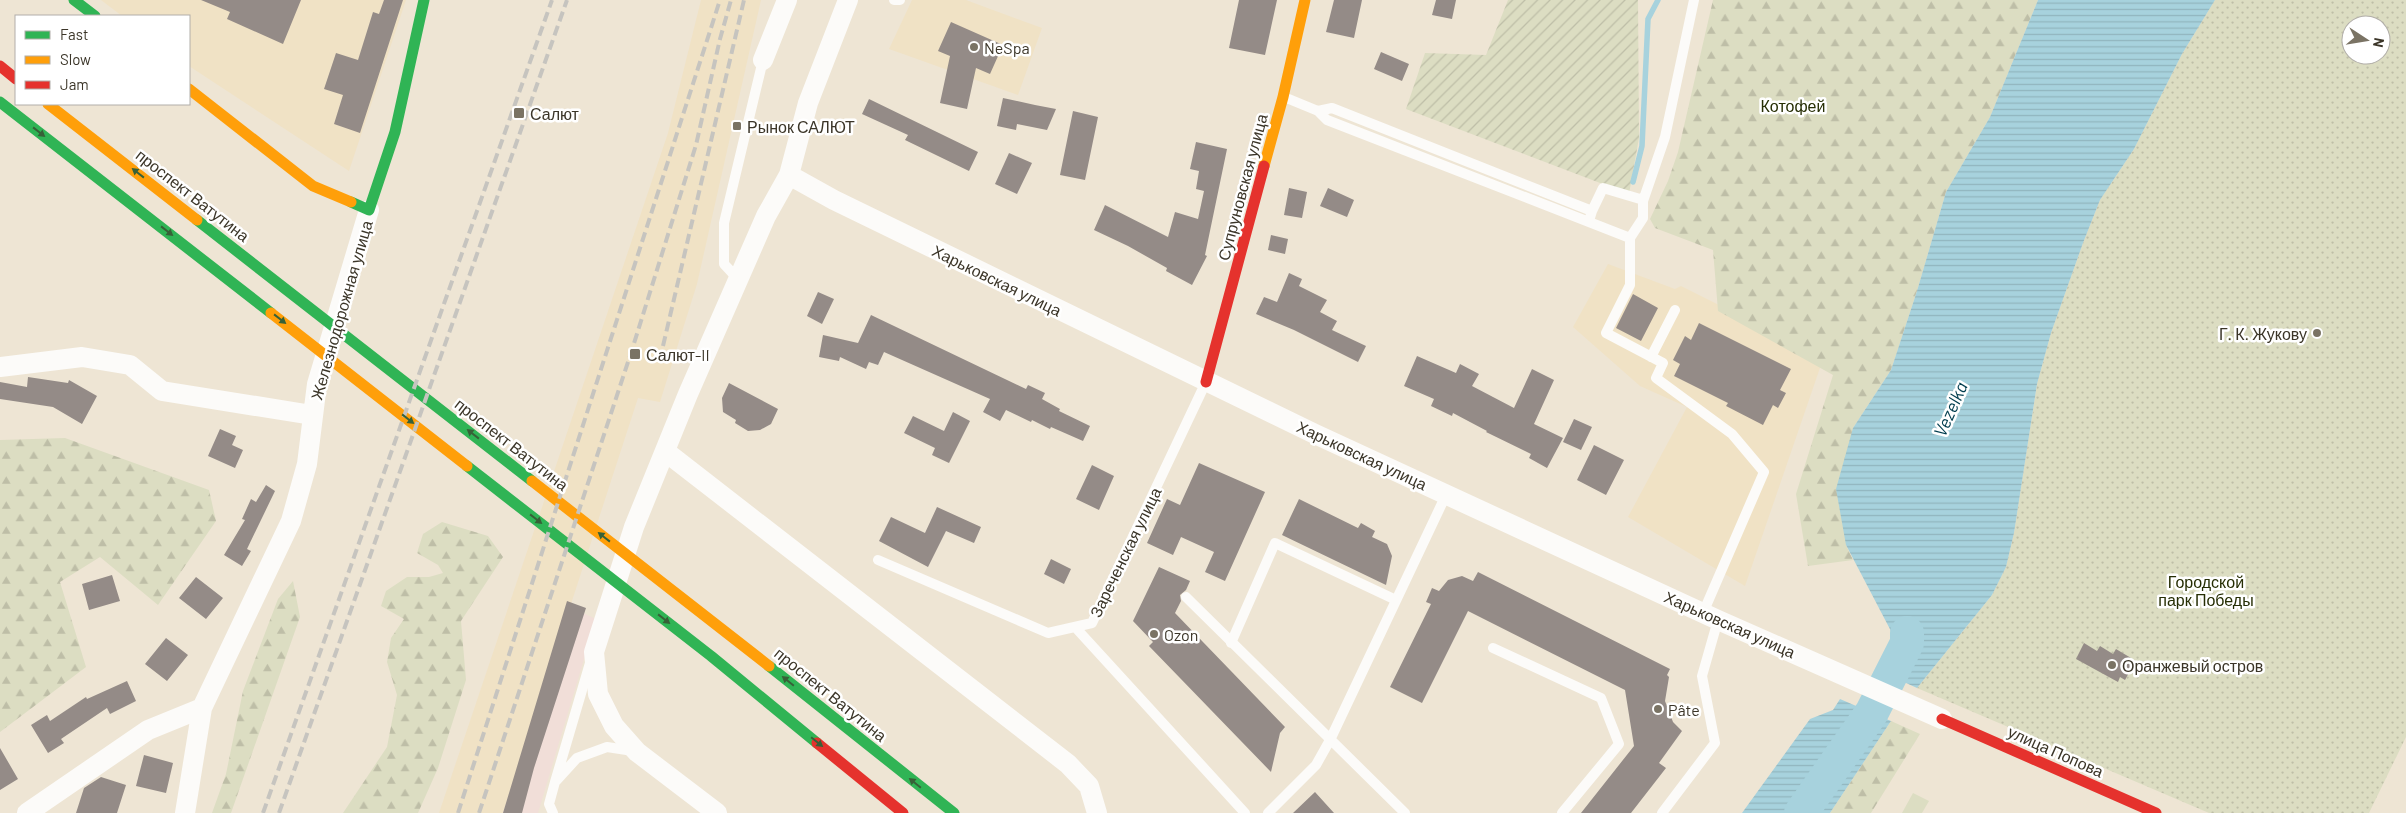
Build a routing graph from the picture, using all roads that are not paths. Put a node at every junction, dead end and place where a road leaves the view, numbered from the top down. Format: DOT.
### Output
graph roads {
  1 [pos="74,0"];
  2 [pos="424,0"];
  3 [pos="787,0"];
  4 [pos="848,0"];
  5 [pos="894,0"];
  6 [pos="900,0"];
  7 [pos="1305,0"];
  8 [pos="1694,0"];
  9 [pos="94,15"];
  10 [pos="763,60"];
  11 [pos="0,66"];
  12 [pos="15,78"];
  13 [pos="190,90"];
  14 [pos="1283,97"];
  15 [pos="0,102"];
  16 [pos="49,105"];
  17 [pos="1318,110"];
  18 [pos="789,175"];
  19 [pos="1644,197"];
  20 [pos="369,210"];
  21 [pos="1592,211"];
  22 [pos="1589,221"];
  23 [pos="1630,238"];
  24 [pos="738,279"];
  25 [pos="1675,310"];
  26 [pos="1651,357"];
  27 [pos="0,367"];
  28 [pos="1206,382"];
  29 [pos="312,415"];
  30 [pos="666,452"];
  31 [pos="1446,495"];
  32 [pos="878,560"];
  33 [pos="1186,597"];
  34 [pos="1396,600"];
  35 [pos="1710,617"];
  36 [pos="1074,627"];
  37 [pos="1231,643"];
  38 [pos="1493,648"];
  39 [pos="594,652"];
  40 [pos="202,708"];
  41 [pos="1942,719"];
  42 [pos="1330,740"];
  43 [pos="638,752"];
  44 [pos="555,782"];
  45 [pos="549,810"];
  46 [pos="27,813"];
  47 [pos="185,813"];
  48 [pos="717,813"];
  49 [pos="903,813"];
  50 [pos="954,813"];
  51 [pos="1097,813"];
  52 [pos="1245,813"];
  53 [pos="1268,813"];
  54 [pos="1405,813"];
  55 [pos="1562,813"];
  56 [pos="1662,813"];
  57 [pos="2156,813"];
  1 -- 9 [label="main road"];
  2 -- 20 [label="main road, Железнодорожная улица"];
  3 -- 10 [label="street"];
  4 -- 18 [label="street"];
  5 -- 6 [label="lane"];
  7 -- 14 [label="main road, Супруновская улица"];
  8 -- 19 [label="lane"];
  10 -- 24 [label="lane"];
  11 -- 12 [label="main road"];
  13 -- 20 [label="main road"];
  14 -- 17 [label="lane"];
  14 -- 28 [label="main road, Супруновская улица"];
  15 -- 49 [label="main road, one-way"];
  50 -- 16 [label="main road, проспект Ватутина, one-way"];
  17 -- 21 [label="lane"];
  17 -- 22 [label="lane"];
  18 -- 24 [label="street"];
  18 -- 28 [label="street, Харьковская улица"];
  19 -- 21 [label="lane"];
  19 -- 23 [label="lane"];
  20 -- 29 [label="street, Железнодорожная улица"];
  21 -- 22 [label="lane"];
  22 -- 23 [label="lane"];
  23 -- 26 [label="lane"];
  24 -- 30 [label="street"];
  25 -- 26 [label="lane"];
  26 -- 35 [label="lane"];
  27 -- 29 [label="street"];
  28 -- 31 [label="street, Харьковская улица"];
  28 -- 36 [label="lane, Зареченская улица"];
  29 -- 40 [label="street, Железнодорожная улица"];
  30 -- 39 [label="street"];
  30 -- 51 [label="street"];
  31 -- 34 [label="lane"];
  31 -- 35 [label="street, Харьковская улица"];
  32 -- 36 [label="lane, Зареченская улица"];
  33 -- 37 [label="lane"];
  34 -- 37 [label="lane"];
  34 -- 42 [label="lane"];
  35 -- 41 [label="street, Харьковская улица"];
  35 -- 56 [label="lane"];
  36 -- 52 [label="lane"];
  37 -- 42 [label="lane"];
  38 -- 55 [label="lane"];
  39 -- 43 [label="street"];
  39 -- 44 [label="lane"];
  40 -- 46 [label="street"];
  40 -- 47 [label="street, Железнодорожная улица"];
  41 -- 57 [label="main road, улица Попова"];
  42 -- 53 [label="lane"];
  42 -- 54 [label="lane"];
  43 -- 44 [label="lane"];
  43 -- 48 [label="street"];
  44 -- 45 [label="lane"];
}
